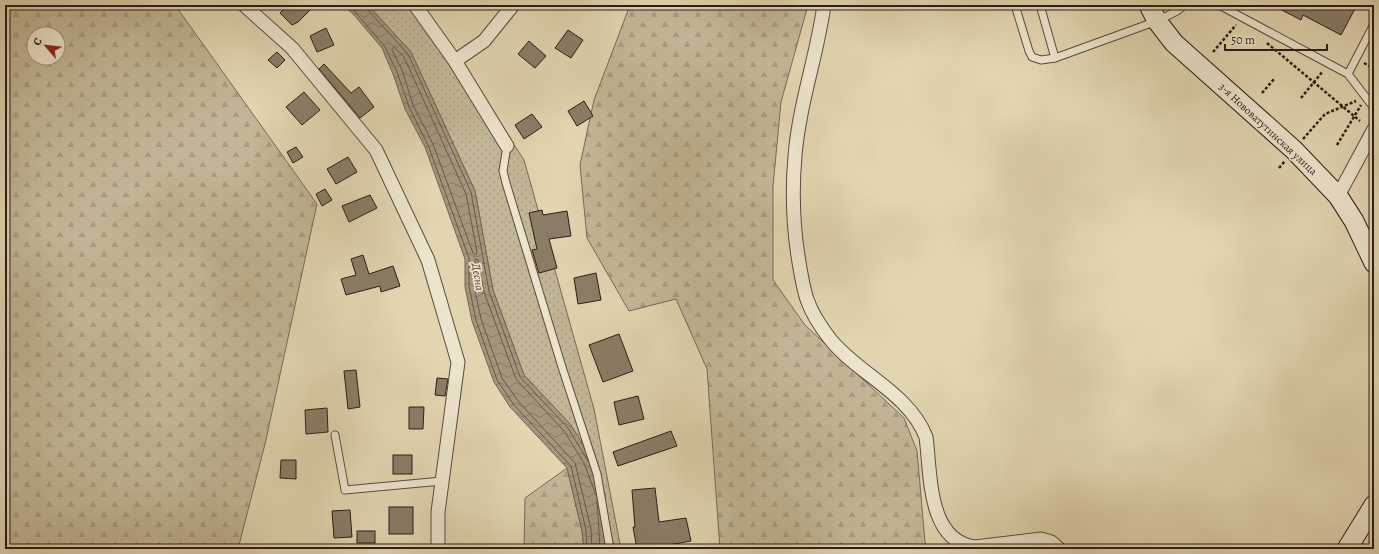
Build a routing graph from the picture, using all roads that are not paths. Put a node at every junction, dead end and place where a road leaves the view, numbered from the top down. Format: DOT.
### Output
graph roads {
  1 [pos="244,5"];
  2 [pos="415,5"];
  3 [pos="513,5"];
  4 [pos="824,5"];
  5 [pos="1015,5"];
  6 [pos="1040,5"];
  7 [pos="1184,5"];
  8 [pos="1219,5"];
  9 [pos="1153,13"];
  10 [pos="1374,24"];
  11 [pos="1055,58"];
  12 [pos="455,61"];
  13 [pos="1348,74"];
  14 [pos="1374,108"];
  15 [pos="1374,129"];
  16 [pos="507,146"];
  17 [pos="1338,196"];
  18 [pos="1374,263"];
  19 [pos="334,435"];
  20 [pos="442,481"];
  21 [pos="1374,505"];
  22 [pos="1374,543"];
  23 [pos="438,549"];
  24 [pos="610,549"];
  25 [pos="1059,549"];
  26 [pos="1347,549"];
  27 [pos="1371,549"];
  1 -- 20 [label="street"];
  2 -- 12 [label="street"];
  3 -- 12 [label="street"];
  4 -- 25 [label="street"];
  5 -- 11 [label="lane"];
  6 -- 11 [label="lane"];
  7 -- 9 [label="lane"];
  8 -- 13 [label="lane"];
  9 -- 11 [label="lane"];
  9 -- 17 [label="street, 3-я Нововатутинская улица"];
  10 -- 13 [label="lane"];
  12 -- 16 [label="street"];
  13 -- 14 [label="lane"];
  15 -- 17 [label="street"];
  16 -- 24 [label="lane"];
  17 -- 18 [label="street, 3-я Нововатутинская улица"];
  19 -- 20 [label="lane"];
  20 -- 23 [label="street"];
  21 -- 26 [label="street"];
  22 -- 27 [label="lane"];
}
